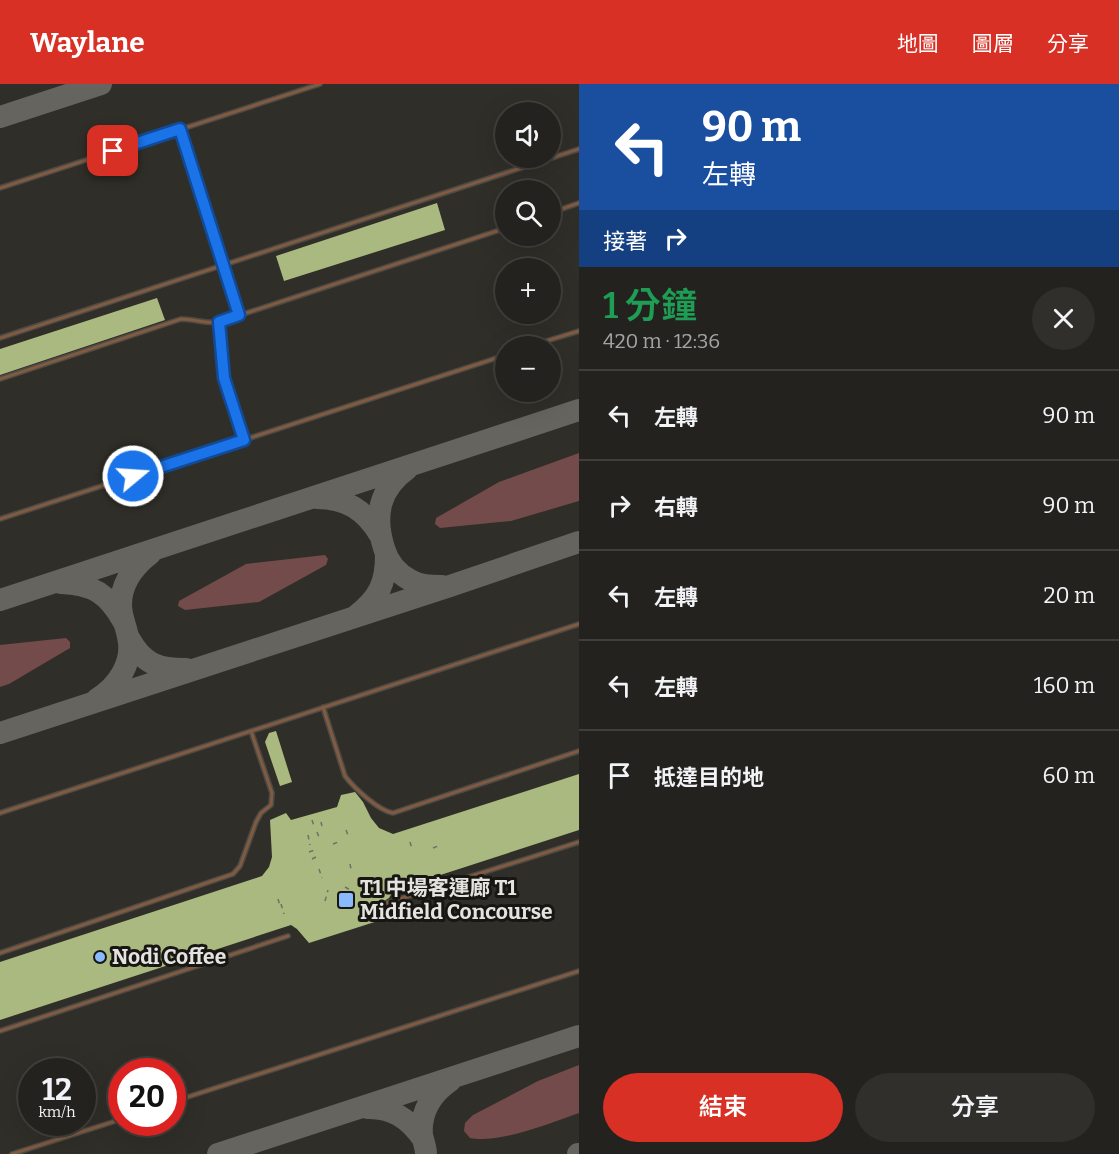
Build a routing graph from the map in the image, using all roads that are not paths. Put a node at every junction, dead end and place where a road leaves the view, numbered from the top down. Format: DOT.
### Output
graph roads {
  1 [pos="320,84"];
  2 [pos="180,129"];
  3 [pos="579,149"];
  4 [pos="0,188"];
  5 [pos="579,204"];
  6 [pos="561,210"];
  7 [pos="495,232"];
  8 [pos="224,265"];
  9 [pos="239,315"];
  10 [pos="219,322"];
  11 [pos="579,331"];
  12 [pos="561,337"];
  13 [pos="0,338"];
  14 [pos="495,359"];
  15 [pos="0,379"];
  16 [pos="244,440"];
  17 [pos="0,519"];
  18 [pos="579,624"];
  19 [pos="323,707"];
  20 [pos="251,731"];
  21 [pos="579,751"];
  22 [pos="0,813"];
  23 [pos="579,842"];
  24 [pos="384,904"];
  25 [pos="288,936"];
  26 [pos="0,953"];
  27 [pos="579,971"];
  28 [pos="0,1031"];
  29 [pos="186,1097"];
  30 [pos="108,1123"];
  31 [pos="12,1154"];
  1 -- 2 [label="lane"];
  2 -- 4 [label="lane"];
  2 -- 8 [label="lane"];
  3 -- 8 [label="lane"];
  5 -- 6 [label="lane"];
  7 -- 9 [label="lane"];
  8 -- 9 [label="lane"];
  8 -- 13 [label="lane"];
  9 -- 10 [label="lane"];
  10 -- 15 [label="lane"];
  10 -- 16 [label="lane"];
  11 -- 12 [label="lane"];
  14 -- 16 [label="lane"];
  16 -- 17 [label="lane"];
  18 -- 19 [label="lane"];
  19 -- 20 [label="lane"];
  19 -- 21 [label="lane"];
  20 -- 22 [label="lane"];
  20 -- 26 [label="lane"];
  23 -- 24 [label="lane"];
  25 -- 28 [label="lane"];
  27 -- 29 [label="lane"];
  30 -- 31 [label="lane"];
}
